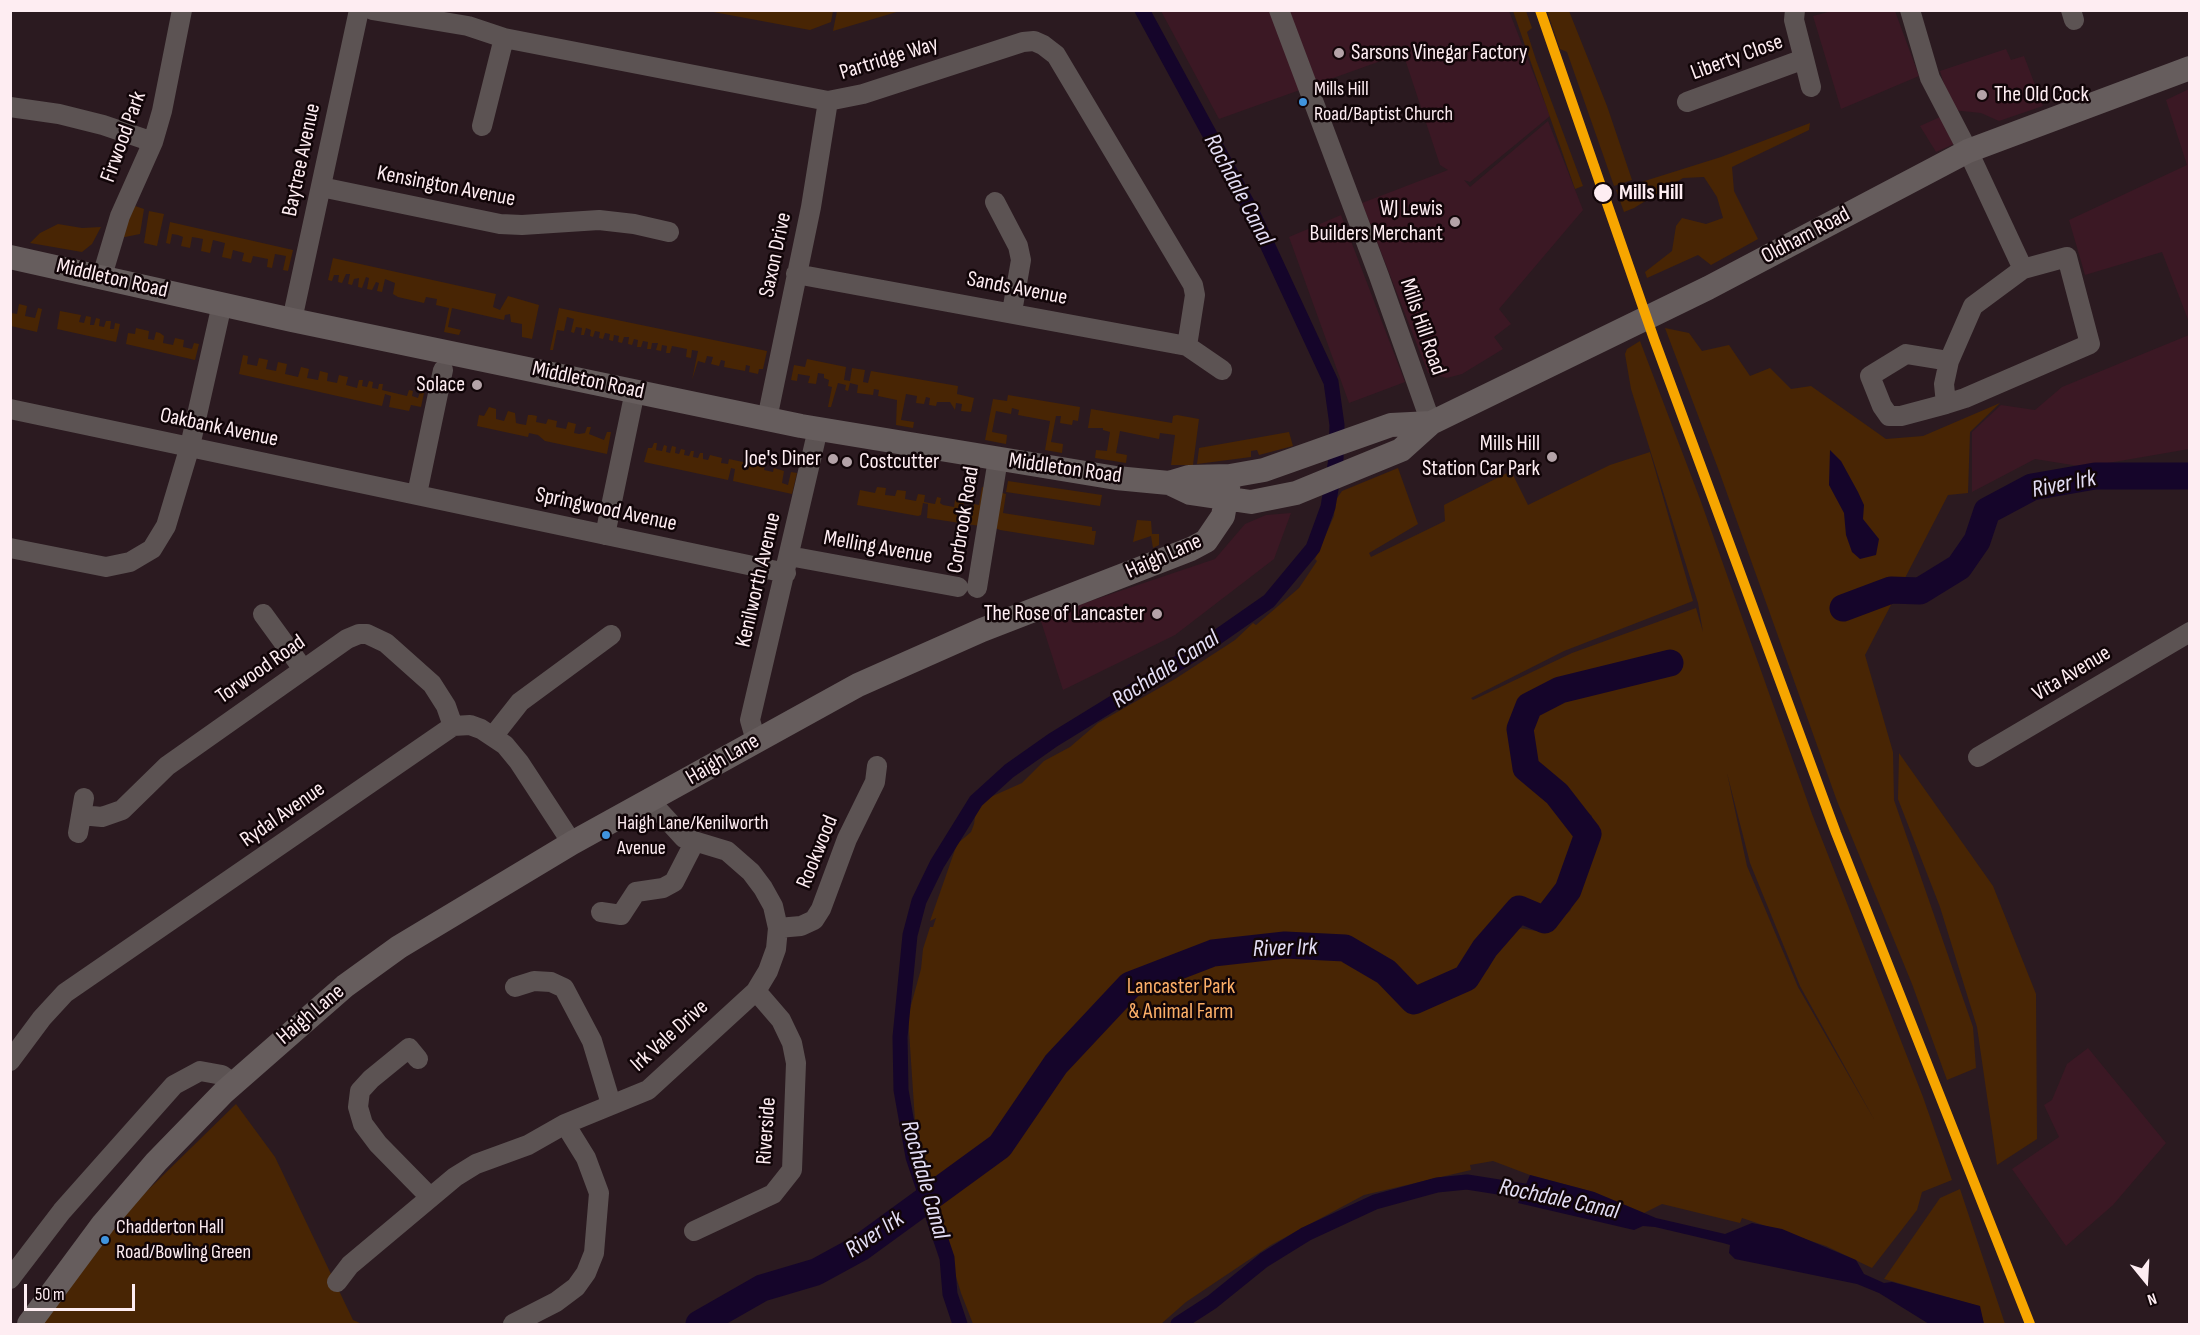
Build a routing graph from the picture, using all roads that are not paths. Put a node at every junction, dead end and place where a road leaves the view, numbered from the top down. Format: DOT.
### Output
graph roads {
  1 [pos="182,10"];
  2 [pos="359,10"];
  3 [pos="372,10"];
  4 [pos="1279,10"];
  5 [pos="1795,10"];
  6 [pos="1910,10"];
  7 [pos="504,38"];
  8 [pos="1804,60"];
  9 [pos="2190,68"];
  10 [pos="1811,87"];
  11 [pos="828,101"];
  12 [pos="1687,102"];
  13 [pos="10,107"];
  14 [pos="482,126"];
  15 [pos="153,142"];
  16 [pos="1968,151"];
  17 [pos="321,187"];
  18 [pos="995,202"];
  19 [pos="669,232"];
  20 [pos="10,257"];
  21 [pos="2023,270"];
  22 [pos="796,274"];
  23 [pos="102,276"];
  24 [pos="222,304"];
  25 [pos="1012,312"];
  26 [pos="292,320"];
  27 [pos="1187,346"];
  28 [pos="1949,361"];
  29 [pos="443,370"];
  30 [pos="1222,370"];
  31 [pos="635,392"];
  32 [pos="1946,404"];
  33 [pos="10,409"];
  34 [pos="767,419"];
  35 [pos="1431,423"];
  36 [pos="818,429"];
  37 [pos="190,446"];
  38 [pos="998,459"];
  39 [pos="1230,476"];
  40 [pos="1169,483"];
  41 [pos="417,494"];
  42 [pos="1226,500"];
  43 [pos="605,535"];
  44 [pos="11,552"];
  45 [pos="787,565"];
  46 [pos="967,587"];
  47 [pos="262,614"];
  48 [pos="2190,632"];
  49 [pos="611,635"];
  50 [pos="303,669"];
  51 [pos="453,726"];
  52 [pos="494,735"];
  53 [pos="756,741"];
  54 [pos="1978,757"];
  55 [pos="877,766"];
  56 [pos="650,801"];
  57 [pos="81,815"];
  58 [pos="572,843"];
  59 [pos="694,843"];
  60 [pos="601,912"];
  61 [pos="778,928"];
  62 [pos="515,987"];
  63 [pos="756,991"];
  64 [pos="418,1059"];
  65 [pos="10,1061"];
  66 [pos="228,1087"];
  67 [pos="611,1104"];
  68 [pos="565,1124"];
  69 [pos="430,1197"];
  70 [pos="694,1231"];
  71 [pos="10,1279"];
  72 [pos="337,1282"];
  73 [pos="29,1324"];
  74 [pos="513,1324"];
  1 -- 15 [label="street, Firwood Park"];
  2 -- 17 [label="street, Baytree Avenue"];
  3 -- 7 [label="street, Partridge Way"];
  4 -- 35 [label="street, Mills Hill Road"];
  5 -- 8 [label="street, Liberty Close"];
  6 -- 16 [label="street"];
  7 -- 11 [label="street, Partridge Way"];
  7 -- 14 [label="street"];
  8 -- 10 [label="street, Liberty Close"];
  8 -- 12 [label="street, Liberty Close"];
  9 -- 16 [label="main road, Oldham Road"];
  11 -- 22 [label="street, Saxon Drive"];
  11 -- 27 [label="street, Partridge Way"];
  13 -- 15 [label="street"];
  15 -- 23 [label="street, Firwood Park"];
  16 -- 21 [label="street"];
  16 -- 35 [label="main road, Oldham Road"];
  17 -- 19 [label="street, Kensington Avenue"];
  17 -- 26 [label="street, Baytree Avenue"];
  18 -- 25 [label="street"];
  20 -- 23 [label="main road, Middleton Road"];
  21 -- 28 [label="street"];
  21 -- 32 [label="street"];
  22 -- 25 [label="street, Sands Avenue"];
  22 -- 34 [label="street, Saxon Drive"];
  23 -- 24 [label="main road, Middleton Road"];
  24 -- 26 [label="main road, Middleton Road"];
  24 -- 37 [label="street"];
  25 -- 27 [label="street, Sands Avenue"];
  26 -- 31 [label="main road, Middleton Road"];
  27 -- 30 [label="street, Sands Avenue"];
  28 -- 32 [label="street"];
  28 -- 32 [label="street"];
  29 -- 41 [label="street"];
  31 -- 34 [label="main road, Middleton Road"];
  31 -- 43 [label="street"];
  33 -- 37 [label="street, Oakbank Avenue"];
  34 -- 36 [label="main road, Middleton Road"];
  35 -- 39 [label="main road, Middleton Road"];
  35 -- 42 [label="main road, Middleton Road"];
  36 -- 38 [label="main road, Middleton Road"];
  36 -- 45 [label="street, Kenilworth Avenue"];
  37 -- 41 [label="street, Oakbank Avenue"];
  37 -- 44 [label="street"];
  38 -- 40 [label="main road, Middleton Road"];
  38 -- 46 [label="street, Corbrook Road"];
  39 -- 40 [label="main road, Middleton Road"];
  39 -- 42 [label="main road, Haigh Lane"];
  40 -- 42 [label="main road, Middleton Road"];
  41 -- 43 [label="street, Springwood Avenue"];
  42 -- 53 [label="main road, Haigh Lane"];
  43 -- 45 [label="street, Springwood Avenue"];
  45 -- 46 [label="street, Melling Avenue"];
  45 -- 53 [label="street, Kenilworth Avenue"];
  47 -- 50 [label="street"];
  48 -- 54 [label="street, Vita Avenue"];
  49 -- 52 [label="street"];
  50 -- 51 [label="street, Torwood Road"];
  50 -- 57 [label="street, Torwood Road"];
  51 -- 52 [label="street"];
  51 -- 65 [label="street, Rydal Avenue"];
  52 -- 58 [label="street"];
  53 -- 56 [label="main road, Haigh Lane"];
  55 -- 61 [label="street, Rookwood"];
  56 -- 58 [label="main road, Haigh Lane"];
  56 -- 59 [label="street, Irk Vale Drive"];
  58 -- 66 [label="main road, Haigh Lane"];
  59 -- 60 [label="street"];
  59 -- 61 [label="street, Irk Vale Drive"];
  61 -- 63 [label="street, Irk Vale Drive"];
  62 -- 67 [label="street"];
  63 -- 67 [label="street, Irk Vale Drive"];
  63 -- 70 [label="street, Riverside"];
  64 -- 69 [label="street"];
  66 -- 71 [label="street"];
  66 -- 73 [label="main road, Haigh Lane"];
  67 -- 68 [label="street, Irk Vale Drive"];
  68 -- 69 [label="street, Irk Vale Drive"];
  68 -- 74 [label="street"];
  69 -- 72 [label="street, Irk Vale Drive"];
}
